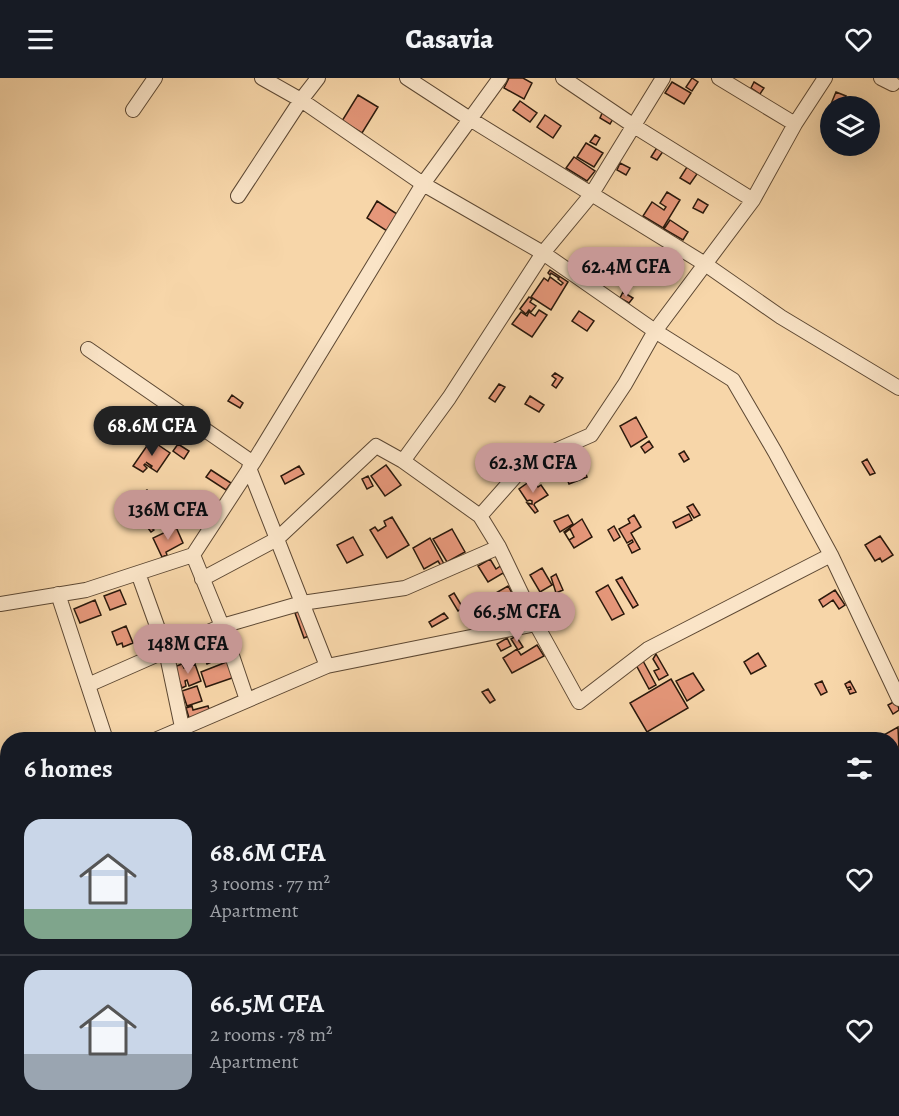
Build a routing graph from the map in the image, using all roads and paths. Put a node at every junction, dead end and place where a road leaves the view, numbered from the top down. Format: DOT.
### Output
graph roads {
  1 [pos="155,78"];
  2 [pos="262,78"];
  3 [pos="318,78"];
  4 [pos="406,78"];
  5 [pos="500,78"];
  6 [pos="563,78"];
  7 [pos="663,78"];
  8 [pos="719,78"];
  9 [pos="825,78"];
  10 [pos="302,100"];
  11 [pos="133,110"];
  12 [pos="470,119"];
  13 [pos="795,124"];
  14 [pos="634,126"];
  15 [pos="423,184"];
  16 [pos="591,195"];
  17 [pos="238,196"];
  18 [pos="753,200"];
  19 [pos="543,253"];
  20 [pos="705,264"];
  21 [pos="655,331"];
  22 [pos="88,349"];
  23 [pos="899,388"];
  24 [pos="403,461"];
  25 [pos="251,465"];
  26 [pos="480,516"];
  27 [pos="277,539"];
  28 [pos="499,547"];
  29 [pos="193,555"];
  30 [pos="831,555"];
  31 [pos="138,573"];
  32 [pos="202,579"];
  33 [pos="58,594"];
  34 [pos="302,603"];
  35 [pos="0,604"];
  36 [pos="536,624"];
  37 [pos="222,626"];
  38 [pos="166,651"];
  39 [pos="327,666"];
  40 [pos="88,685"];
  41 [pos="899,699"];
  42 [pos="247,700"];
  43 [pos="182,727"];
  44 [pos="103,732"];
  45 [pos="172,732"];
  1 -- 11 [label="street"];
  2 -- 10 [label="street"];
  3 -- 10 [label="street"];
  4 -- 12 [label="street"];
  5 -- 12 [label="street"];
  6 -- 14 [label="street"];
  7 -- 14 [label="street"];
  8 -- 13 [label="street"];
  9 -- 13 [label="street"];
  10 -- 15 [label="street"];
  10 -- 17 [label="street"];
  12 -- 15 [label="street"];
  12 -- 16 [label="street"];
  13 -- 18 [label="street"];
  14 -- 16 [label="street"];
  14 -- 18 [label="street"];
  15 -- 19 [label="street"];
  15 -- 25 [label="street"];
  16 -- 19 [label="street"];
  16 -- 20 [label="street"];
  18 -- 20 [label="street"];
  19 -- 21 [label="street"];
  19 -- 24 [label="street"];
  20 -- 21 [label="street"];
  20 -- 23 [label="street"];
  21 -- 26 [label="street"];
  21 -- 30 [label="street"];
  22 -- 25 [label="street"];
  24 -- 26 [label="street"];
  24 -- 27 [label="street"];
  25 -- 27 [label="street"];
  25 -- 29 [label="street"];
  26 -- 28 [label="street"];
  27 -- 32 [label="street"];
  27 -- 34 [label="street"];
  28 -- 34 [label="street"];
  28 -- 36 [label="street"];
  29 -- 31 [label="street"];
  29 -- 32 [label="street"];
  30 -- 36 [label="street"];
  30 -- 41 [label="street"];
  31 -- 33 [label="street"];
  31 -- 38 [label="street"];
  32 -- 37 [label="street"];
  33 -- 35 [label="street"];
  33 -- 40 [label="street"];
  34 -- 37 [label="street"];
  34 -- 39 [label="street"];
  36 -- 39 [label="street"];
  37 -- 38 [label="street"];
  37 -- 42 [label="street"];
  38 -- 40 [label="street"];
  38 -- 43 [label="street"];
  39 -- 42 [label="street"];
  40 -- 44 [label="street"];
  42 -- 43 [label="street"];
  43 -- 45 [label="street"];
}
